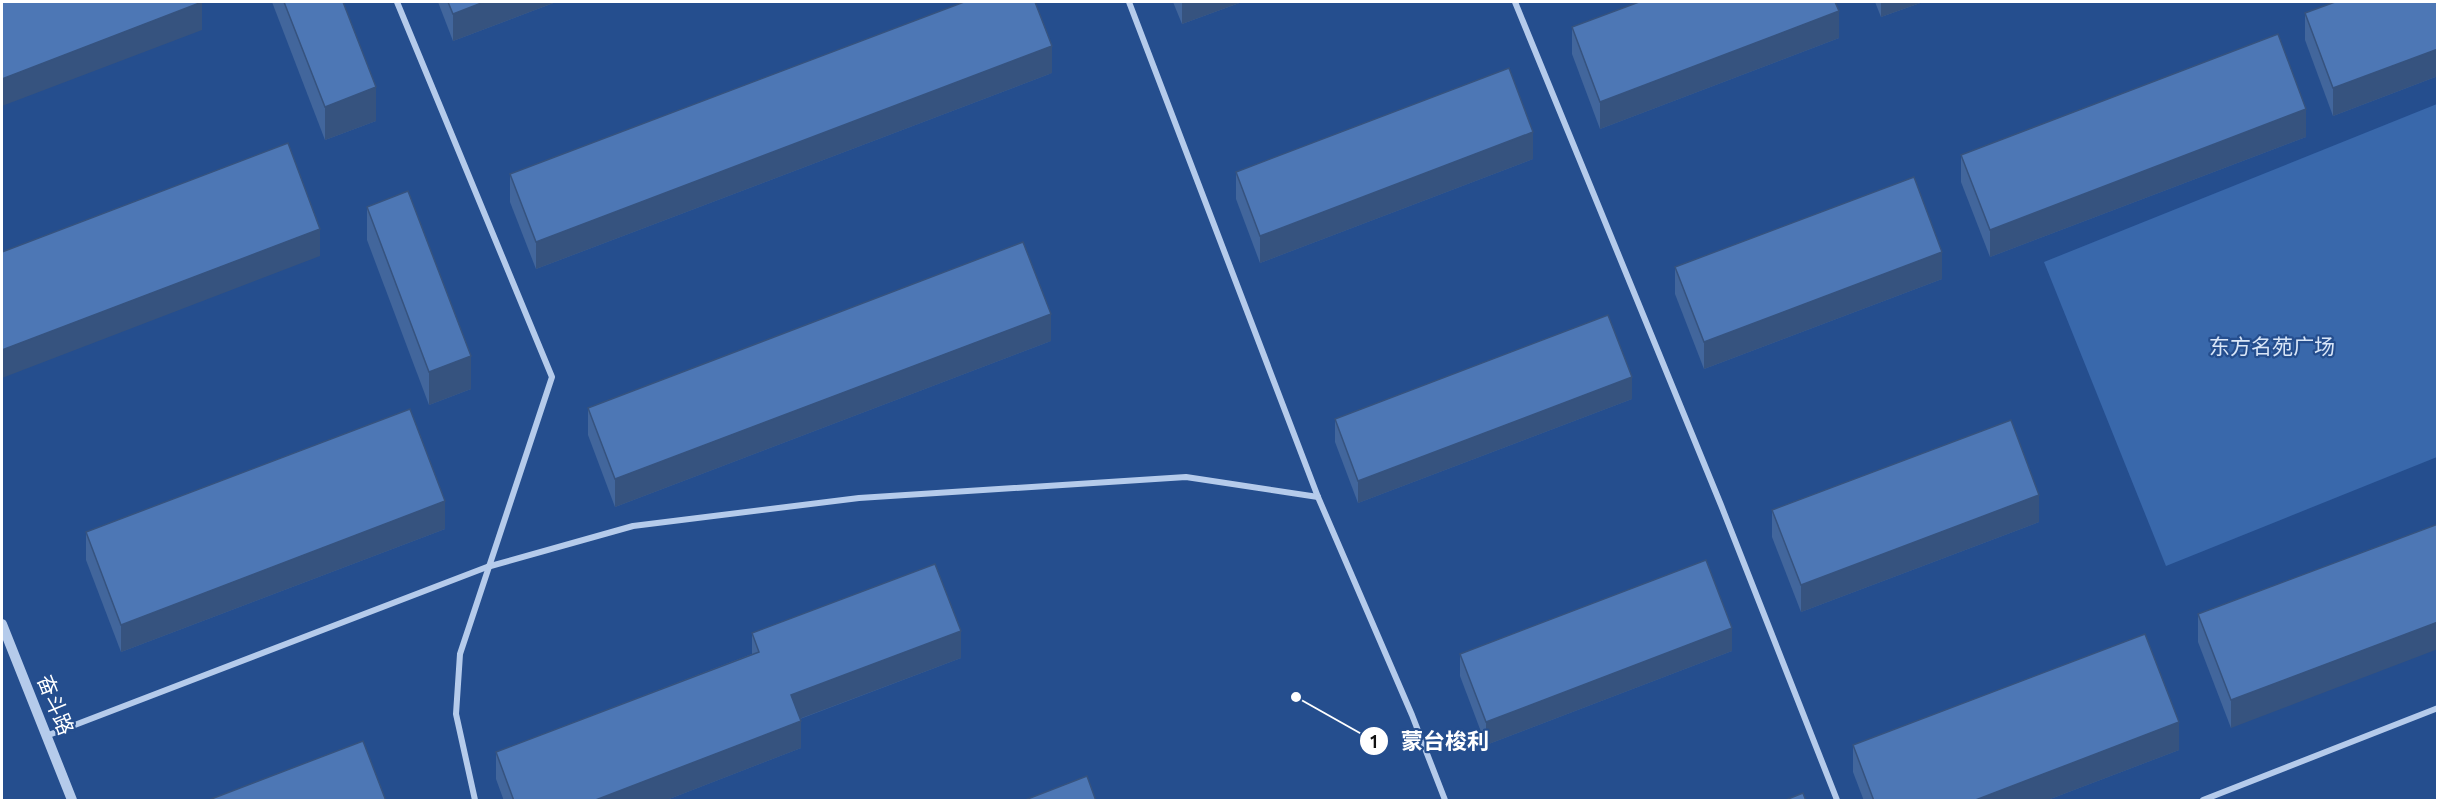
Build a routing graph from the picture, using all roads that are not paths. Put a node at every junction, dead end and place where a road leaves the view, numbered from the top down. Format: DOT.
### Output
graph roads {
  1 [pos="397,2"];
  2 [pos="1129,2"];
  3 [pos="1515,2"];
  4 [pos="1318,497"];
  5 [pos="487,567"];
  6 [pos="2,624"];
  7 [pos="2438,708"];
  8 [pos="46,736"];
  9 [pos="72,801"];
  10 [pos="475,801"];
  11 [pos="1445,801"];
  12 [pos="1837,801"];
  13 [pos="2202,801"];
  1 -- 5 [label="street"];
  2 -- 4 [label="street"];
  3 -- 12 [label="street"];
  4 -- 5 [label="street"];
  4 -- 11 [label="street"];
  5 -- 8 [label="street"];
  5 -- 10 [label="street"];
  6 -- 8 [label="street, 奋斗路"];
  7 -- 13 [label="street"];
  8 -- 9 [label="street, 奋斗路"];
}
